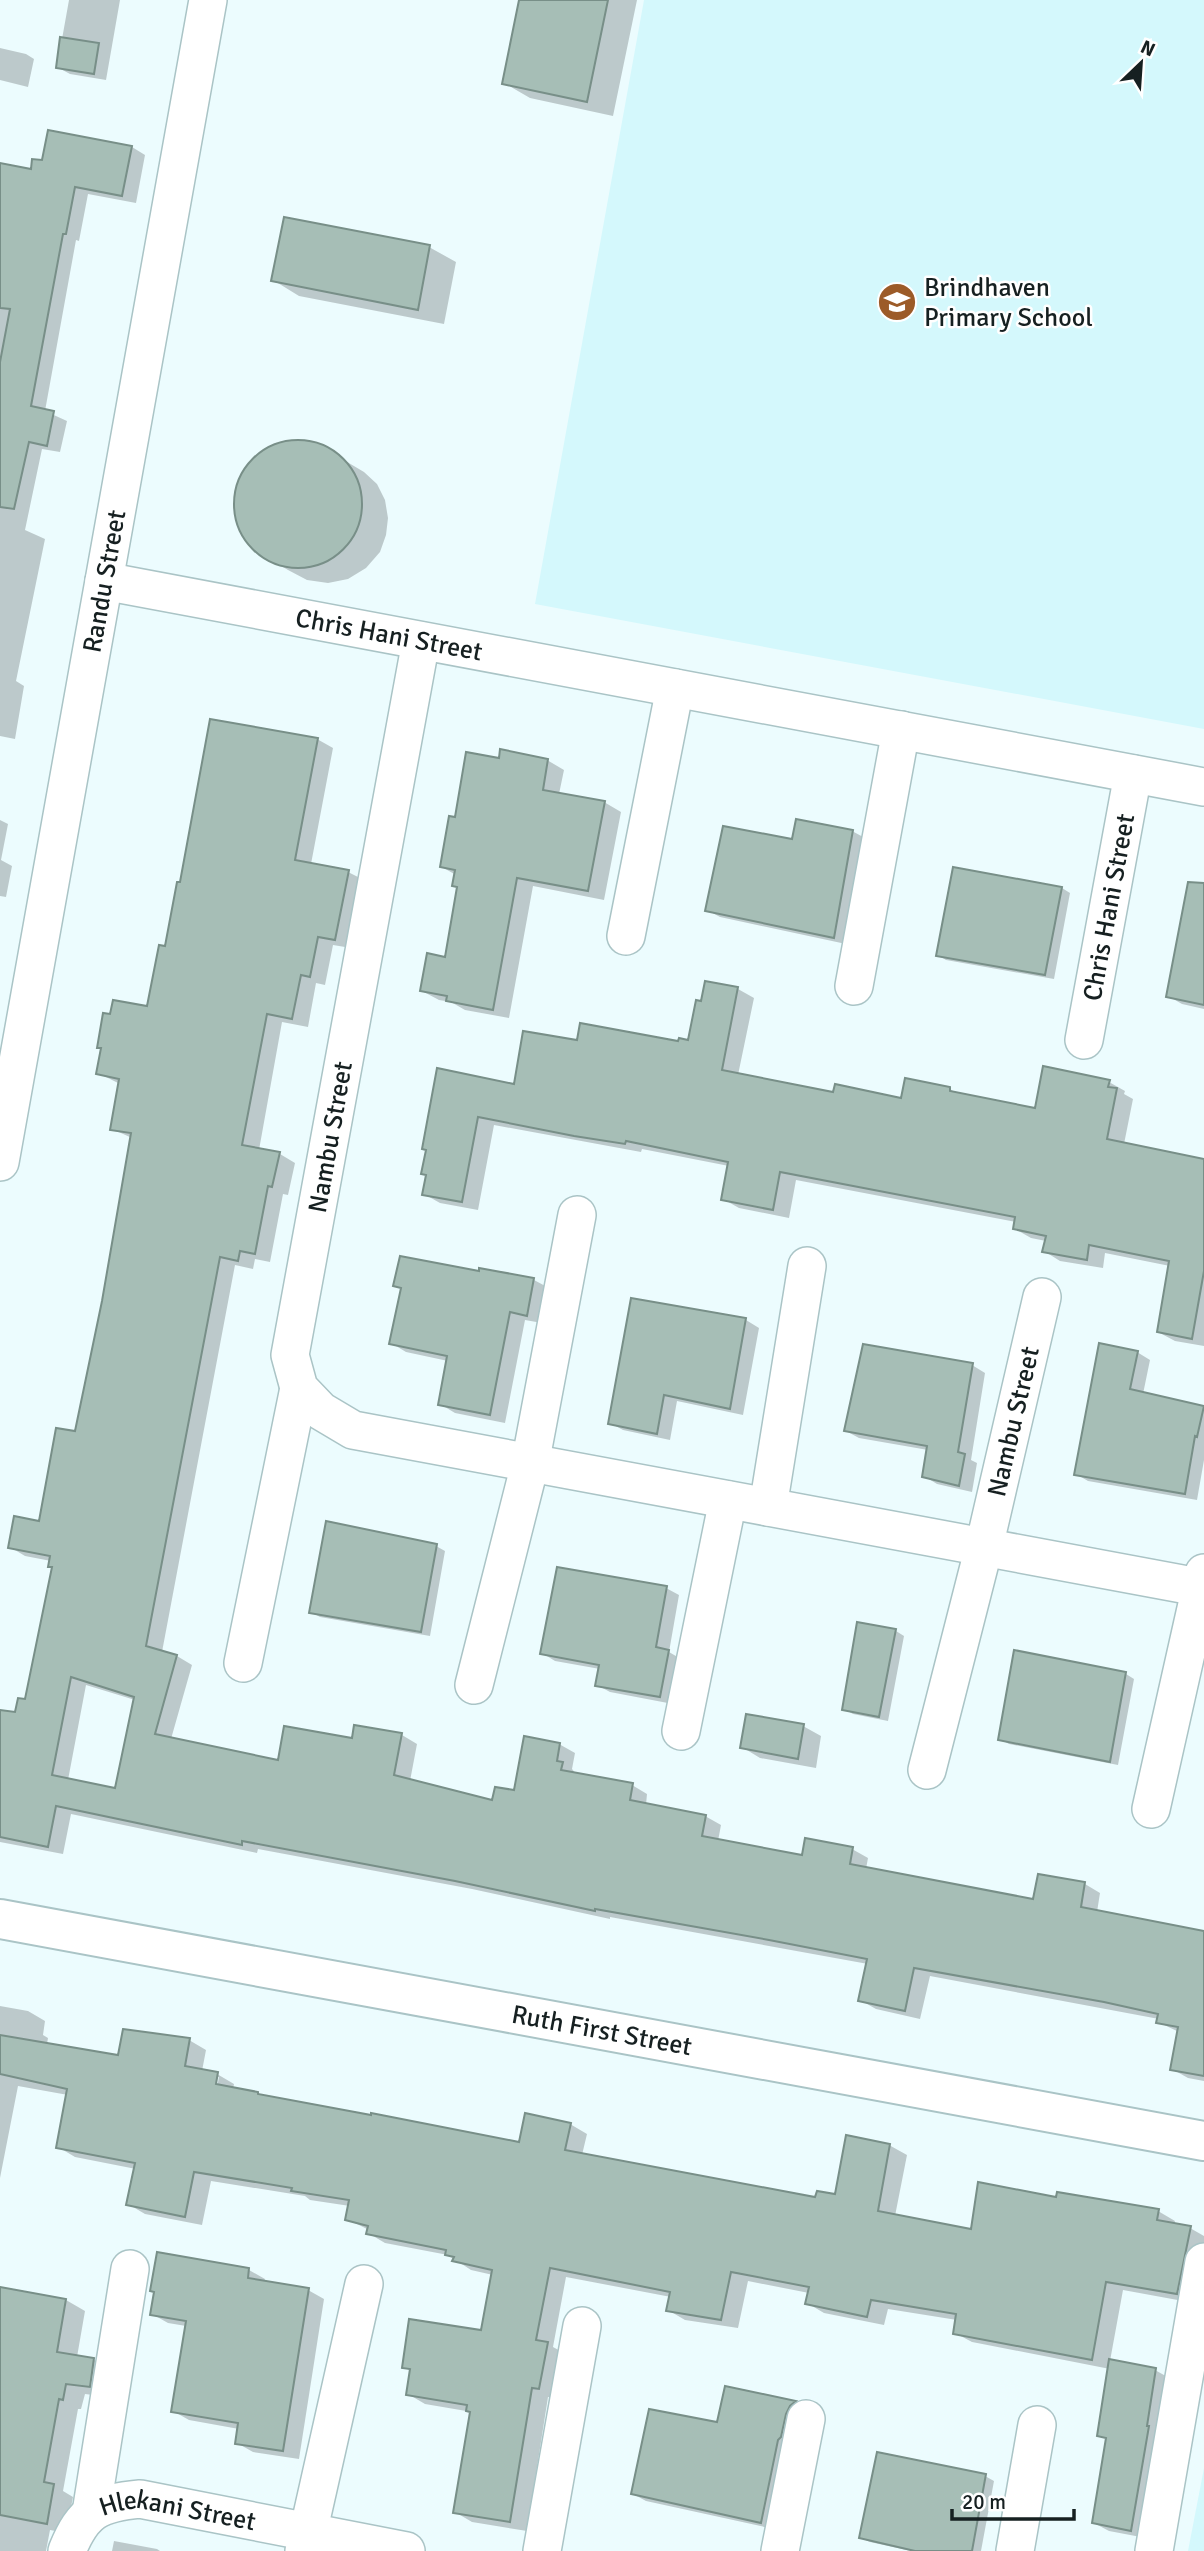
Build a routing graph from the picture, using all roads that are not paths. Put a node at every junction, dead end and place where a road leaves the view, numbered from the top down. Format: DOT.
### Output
graph roads {
  1 [pos="208,0"];
  2 [pos="104,581"];
  3 [pos="421,641"];
  4 [pos="675,688"];
  5 [pos="901,730"];
  6 [pos="1133,774"];
  7 [pos="1204,787"];
  8 [pos="626,936"];
  9 [pos="854,986"];
  10 [pos="1084,1040"];
  11 [pos="0,1162"];
  12 [pos="576,1215"];
  13 [pos="807,1266"];
  14 [pos="1042,1297"];
  15 [pos="299,1388"];
  16 [pos="530,1464"];
  17 [pos="728,1500"];
  18 [pos="768,1507"];
  19 [pos="984,1548"];
  20 [pos="1203,1583"];
  21 [pos="243,1663"];
  22 [pos="474,1685"];
  23 [pos="681,1731"];
  24 [pos="927,1770"];
  25 [pos="1151,1809"];
  26 [pos="0,1919"];
  27 [pos="1204,2141"];
  28 [pos="1204,2262"];
  29 [pos="130,2269"];
  30 [pos="364,2284"];
  31 [pos="582,2326"];
  32 [pos="806,2419"];
  33 [pos="1038,2425"];
  34 [pos="91,2513"];
  35 [pos="307,2541"];
  36 [pos="67,2551"];
  37 [pos="406,2551"];
  38 [pos="542,2551"];
  39 [pos="780,2551"];
  40 [pos="1015,2551"];
  41 [pos="1154,2551"];
  1 -- 2 [label="street, Randu Street"];
  2 -- 3 [label="street, Chris Hani Street"];
  2 -- 11 [label="street, Randu Street"];
  3 -- 4 [label="street, Chris Hani Street"];
  3 -- 15 [label="street, Nambu Street"];
  4 -- 5 [label="street, Chris Hani Street"];
  4 -- 8 [label="street"];
  5 -- 6 [label="street, Chris Hani Street"];
  5 -- 9 [label="street"];
  6 -- 7 [label="street, Chris Hani Street"];
  6 -- 10 [label="street, Chris Hani Street"];
  12 -- 16 [label="street"];
  13 -- 18 [label="street"];
  14 -- 19 [label="street, Nambu Street"];
  15 -- 16 [label="street"];
  15 -- 21 [label="street"];
  16 -- 17 [label="street"];
  16 -- 22 [label="street"];
  17 -- 18 [label="street"];
  17 -- 23 [label="street"];
  18 -- 19 [label="street"];
  19 -- 20 [label="street"];
  19 -- 24 [label="street, Nambu Street"];
  20 -- 25 [label="street"];
  26 -- 27 [label="street, Ruth First Street"];
  28 -- 41 [label="street"];
  29 -- 34 [label="street"];
  30 -- 35 [label="street"];
  31 -- 38 [label="street"];
  32 -- 39 [label="street"];
  33 -- 40 [label="street"];
  34 -- 35 [label="street, Hlekani Street"];
  34 -- 36 [label="street, Hlekani Street"];
  35 -- 37 [label="street, Hlekani Street"];
}
